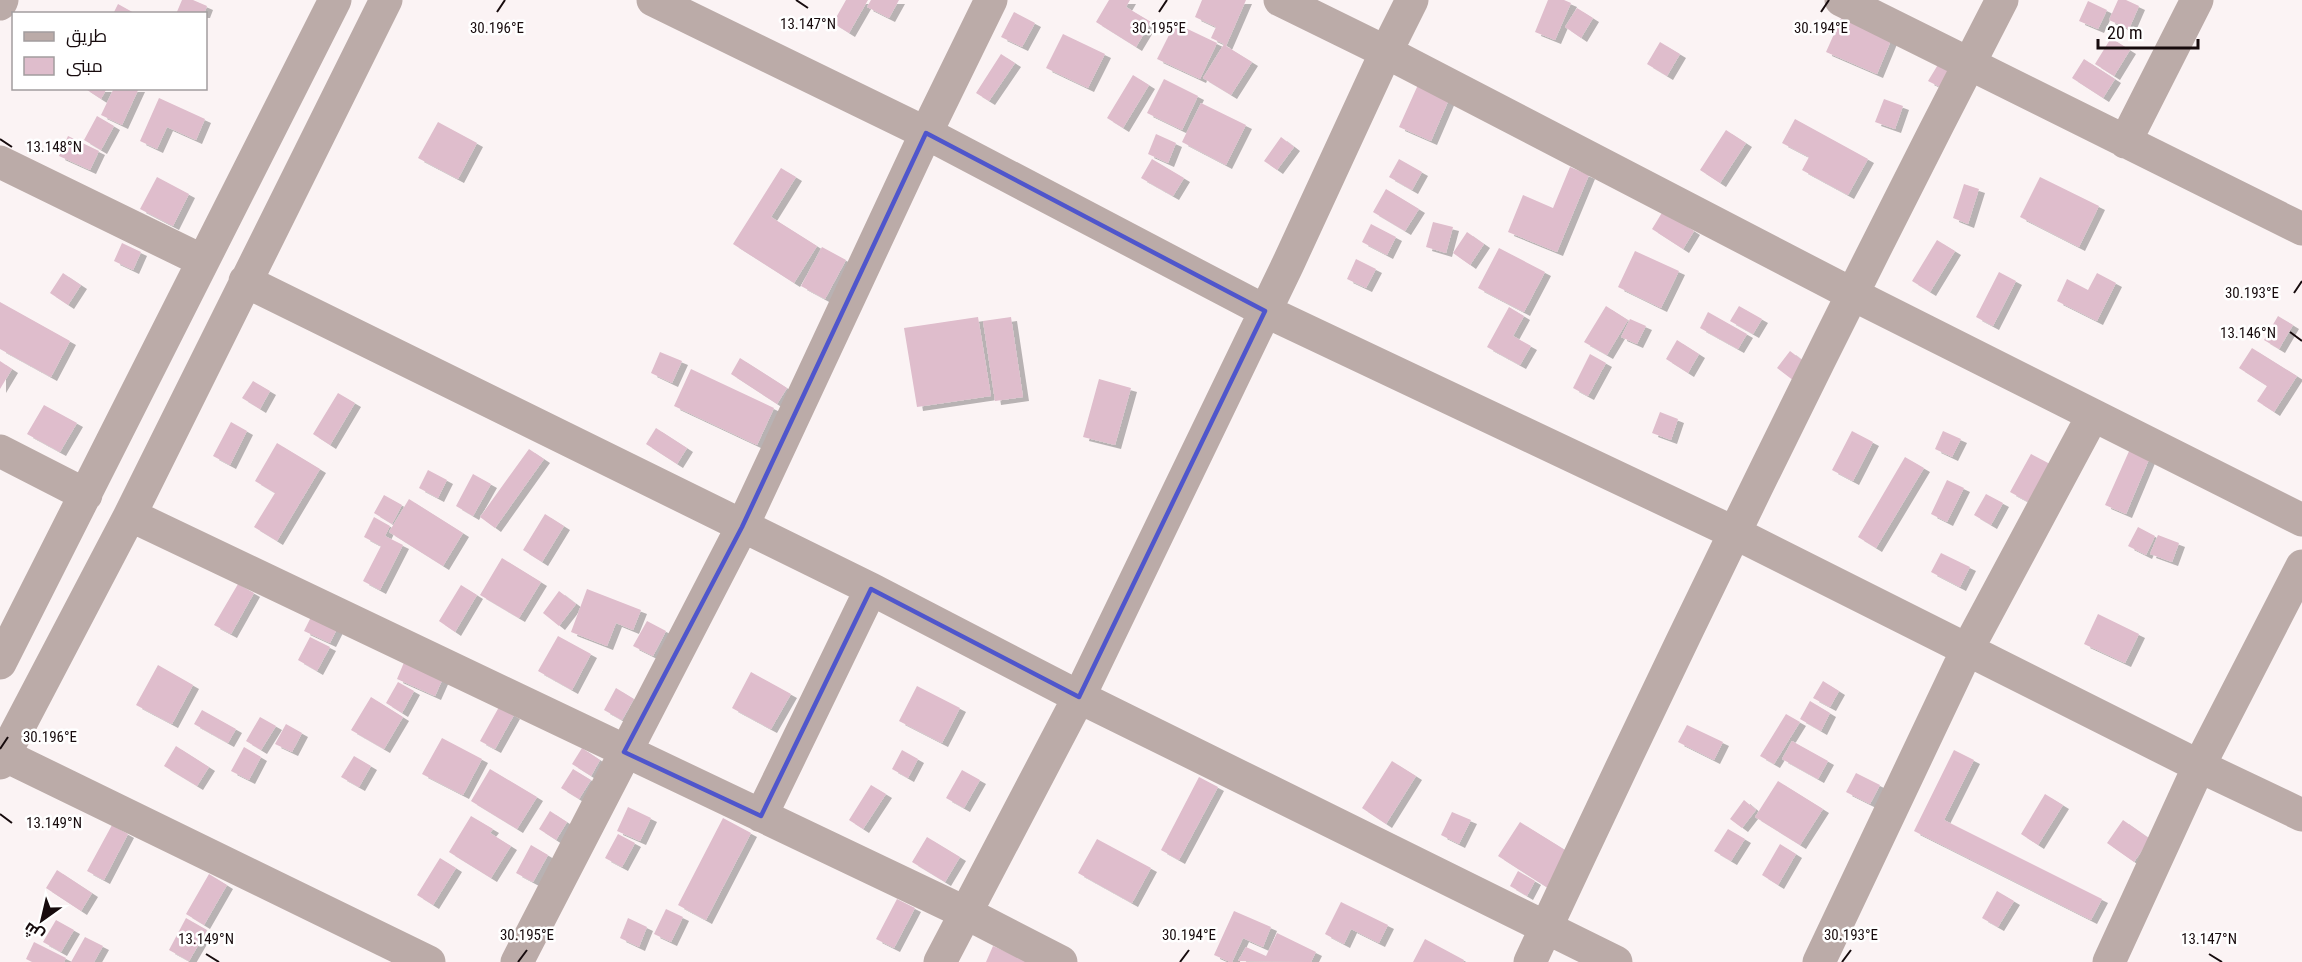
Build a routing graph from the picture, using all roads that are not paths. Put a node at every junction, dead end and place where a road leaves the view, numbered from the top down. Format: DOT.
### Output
graph roads {
  1 [pos="335,0"];
  2 [pos="386,0"];
  3 [pos="653,0"];
  4 [pos="991,0"];
  5 [pos="1280,0"];
  6 [pos="1412,0"];
  7 [pos="1841,0"];
  8 [pos="2002,0"];
  9 [pos="2197,0"];
  10 [pos="1386,52"];
  11 [pos="1969,64"];
  12 [pos="926,134"];
  13 [pos="2126,142"];
  14 [pos="0,162"];
  15 [pos="2302,229"];
  16 [pos="203,261"];
  17 [pos="245,281"];
  18 [pos="1852,294"];
  19 [pos="1265,311"];
  20 [pos="2093,415"];
  21 [pos="0,451"];
  22 [pos="86,495"];
  23 [pos="130,515"];
  24 [pos="2302,520"];
  25 [pos="742,527"];
  26 [pos="1735,533"];
  27 [pos="2302,566"];
  28 [pos="871,589"];
  29 [pos="1967,650"];
  30 [pos="0,663"];
  31 [pos="1079,697"];
  32 [pos="624,752"];
  33 [pos="2,759"];
  34 [pos="2199,766"];
  35 [pos="2302,815"];
  36 [pos="761,816"];
  37 [pos="966,913"];
  38 [pos="1546,928"];
  39 [pos="429,962"];
  40 [pos="517,962"];
  41 [pos="940,962"];
  42 [pos="1061,962"];
  43 [pos="1530,962"];
  44 [pos="1616,962"];
  45 [pos="1819,962"];
  46 [pos="2109,962"];
  1 -- 16 [label="street"];
  2 -- 17 [label="street"];
  3 -- 12 [label="street"];
  4 -- 12 [label="street"];
  5 -- 10 [label="street"];
  6 -- 10 [label="street"];
  7 -- 11 [label="street"];
  8 -- 11 [label="street"];
  9 -- 13 [label="street"];
  10 -- 18 [label="street"];
  10 -- 19 [label="street"];
  11 -- 13 [label="street"];
  11 -- 18 [label="street"];
  12 -- 19 [label="street"];
  12 -- 25 [label="street"];
  13 -- 15 [label="street"];
  14 -- 16 [label="street"];
  16 -- 22 [label="street"];
  17 -- 23 [label="street"];
  17 -- 25 [label="street"];
  18 -- 20 [label="street"];
  18 -- 26 [label="street"];
  19 -- 26 [label="street"];
  19 -- 31 [label="street"];
  20 -- 24 [label="street"];
  20 -- 29 [label="street"];
  21 -- 22 [label="street"];
  22 -- 30 [label="street"];
  23 -- 32 [label="street"];
  23 -- 33 [label="street"];
  25 -- 28 [label="street"];
  25 -- 32 [label="street"];
  26 -- 29 [label="street"];
  26 -- 38 [label="street"];
  27 -- 34 [label="street"];
  28 -- 31 [label="street"];
  28 -- 36 [label="street"];
  29 -- 34 [label="street"];
  29 -- 45 [label="street"];
  31 -- 37 [label="street"];
  31 -- 38 [label="street"];
  32 -- 36 [label="street"];
  32 -- 40 [label="street"];
  33 -- 39 [label="street"];
  34 -- 35 [label="street"];
  34 -- 46 [label="street"];
  36 -- 37 [label="street"];
  37 -- 41 [label="street"];
  37 -- 42 [label="street"];
  38 -- 43 [label="street"];
  38 -- 44 [label="street"];
}
